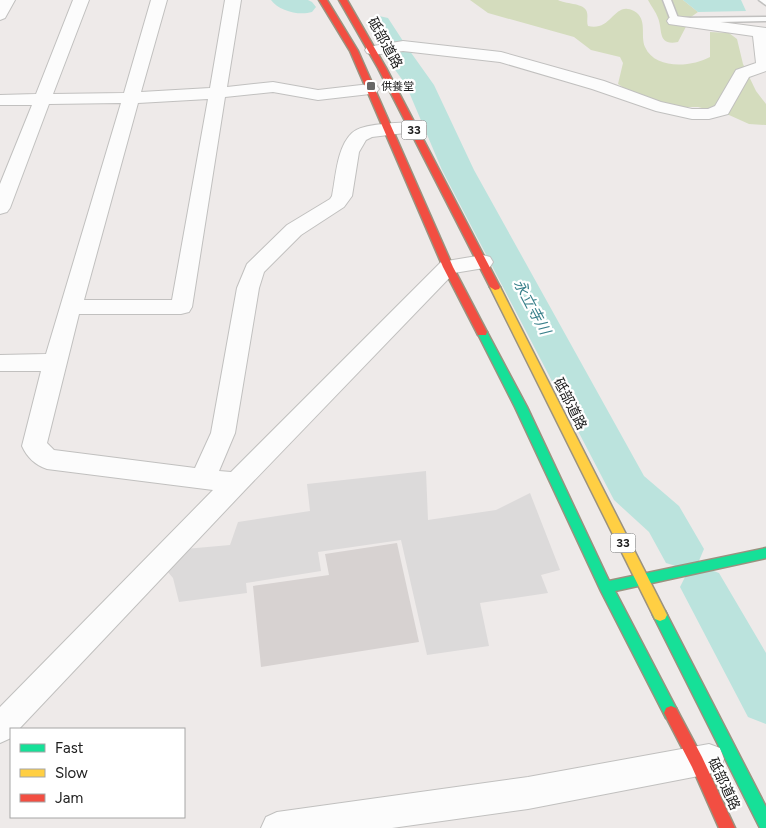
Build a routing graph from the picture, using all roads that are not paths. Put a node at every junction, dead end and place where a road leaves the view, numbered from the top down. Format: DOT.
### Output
graph roads {
  1 [pos="7,0"];
  2 [pos="80,0"];
  3 [pos="158,0"];
  4 [pos="233,0"];
  5 [pos="322,0"];
  6 [pos="343,0"];
  7 [pos="667,0"];
  8 [pos="763,0"];
  9 [pos="766,3"];
  10 [pos="0,15"];
  11 [pos="766,19"];
  12 [pos="675,21"];
  13 [pos="372,50"];
  14 [pos="370,89"];
  15 [pos="217,93"];
  16 [pos="130,98"];
  17 [pos="42,99"];
  18 [pos="0,100"];
  19 [pos="413,127"];
  20 [pos="388,130"];
  21 [pos="0,208"];
  22 [pos="483,262"];
  23 [pos="448,267"];
  24 [pos="71,307"];
  25 [pos="55,362"];
  26 [pos="0,363"];
  27 [pos="203,479"];
  28 [pos="236,483"];
  29 [pos="766,553"];
  30 [pos="641,578"];
  31 [pos="606,586"];
  32 [pos="0,728"];
  33 [pos="732,753"];
  34 [pos="697,762"];
  35 [pos="766,824"];
  36 [pos="277,828"];
  37 [pos="727,828"];
  1 -- 10 [label="street"];
  2 -- 17 [label="street"];
  3 -- 16 [label="street"];
  4 -- 15 [label="street"];
  5 -- 14 [label="main road, 砥部道路 / 33"];
  6 -- 13 [label="main road, 砥部道路 / 33"];
  7 -- 12 [label="lane"];
  8 -- 9 [label="lane"];
  11 -- 12 [label="lane"];
  12 -- 13 [label="street"];
  13 -- 19 [label="main road, 砥部道路 / 33"];
  14 -- 15 [label="street"];
  14 -- 20 [label="main road, 砥部道路 / 33"];
  15 -- 16 [label="street"];
  15 -- 24 [label="street"];
  16 -- 17 [label="street"];
  16 -- 24 [label="street"];
  17 -- 18 [label="street"];
  17 -- 21 [label="street"];
  19 -- 20 [label="street"];
  19 -- 22 [label="main road, 砥部道路 / 33"];
  20 -- 23 [label="main road, 砥部道路 / 33"];
  20 -- 27 [label="street"];
  22 -- 23 [label="street"];
  22 -- 30 [label="main road, 砥部道路 / 33"];
  23 -- 28 [label="street"];
  23 -- 31 [label="main road, 砥部道路 / 33"];
  24 -- 25 [label="street"];
  25 -- 26 [label="street"];
  25 -- 27 [label="street"];
  27 -- 28 [label="street"];
  28 -- 32 [label="street"];
  29 -- 30 [label="main road"];
  30 -- 31 [label="main road"];
  30 -- 33 [label="main road, 砥部道路 / 33"];
  31 -- 34 [label="main road, 砥部道路 / 33"];
  33 -- 34 [label="street"];
  33 -- 35 [label="main road, 砥部道路 / 33"];
  34 -- 36 [label="street"];
  34 -- 37 [label="main road, 砥部道路 / 33"];
}
